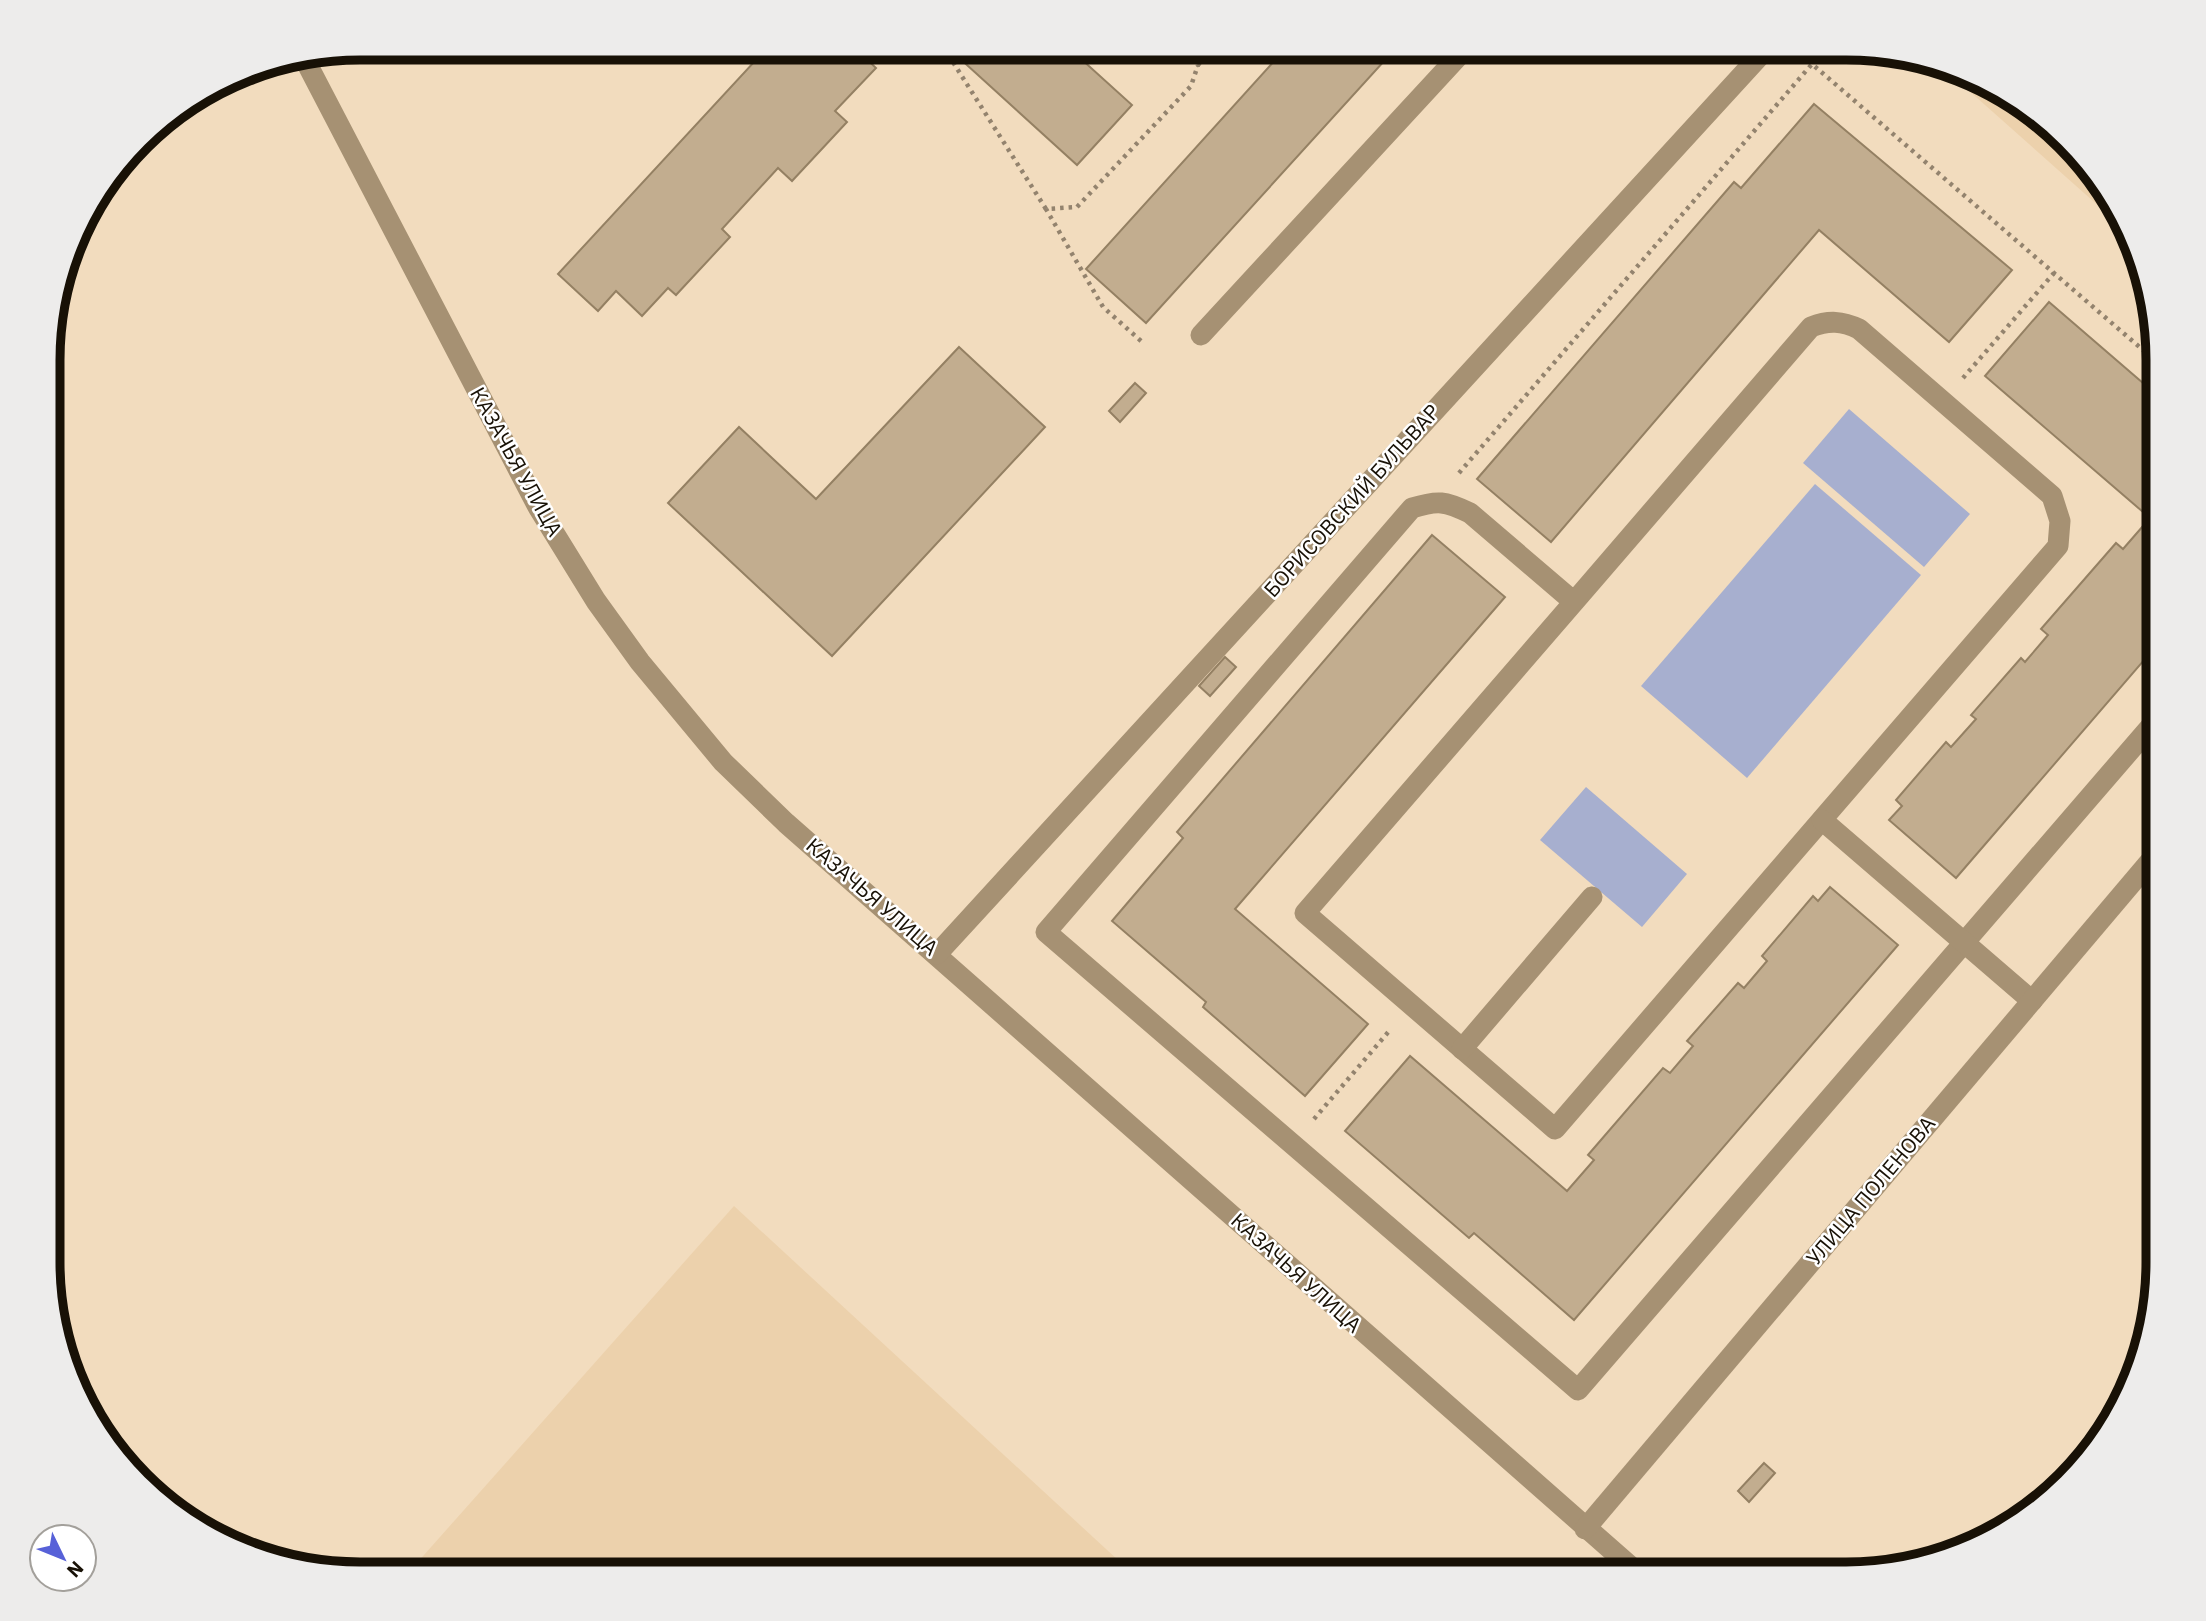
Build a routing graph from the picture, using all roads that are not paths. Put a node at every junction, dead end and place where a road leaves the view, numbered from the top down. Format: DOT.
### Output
graph roads {
  1 [pos="1455,60"];
  2 [pos="1756,60"];
  3 [pos="306,64"];
  4 [pos="1200,335"];
  5 [pos="1574,602"];
  6 [pos="2146,732"];
  7 [pos="1822,820"];
  8 [pos="2146,866"];
  9 [pos="1592,897"];
  10 [pos="1964,943"];
  11 [pos="937,954"];
  12 [pos="2032,1001"];
  13 [pos="1462,1049"];
  14 [pos="1585,1529"];
  15 [pos="1625,1562"];
  1 -- 4 [label="street"];
  2 -- 11 [label="street, БОРИСОВСКИЙ БУЛЬВАР"];
  3 -- 11 [label="street, КАЗАЧЬЯ УЛИЦА"];
  5 -- 7 [label="street"];
  5 -- 10 [label="street"];
  5 -- 13 [label="street"];
  6 -- 10 [label="street"];
  7 -- 10 [label="street"];
  7 -- 13 [label="street"];
  8 -- 12 [label="street, УЛИЦА ПОЛЕНОВА"];
  9 -- 13 [label="street"];
  10 -- 12 [label="street"];
  11 -- 14 [label="street, КАЗАЧЬЯ УЛИЦА"];
  12 -- 14 [label="street, УЛИЦА ПОЛЕНОВА"];
  14 -- 15 [label="street, КАЗАЧЬЯ УЛИЦА"];
}
